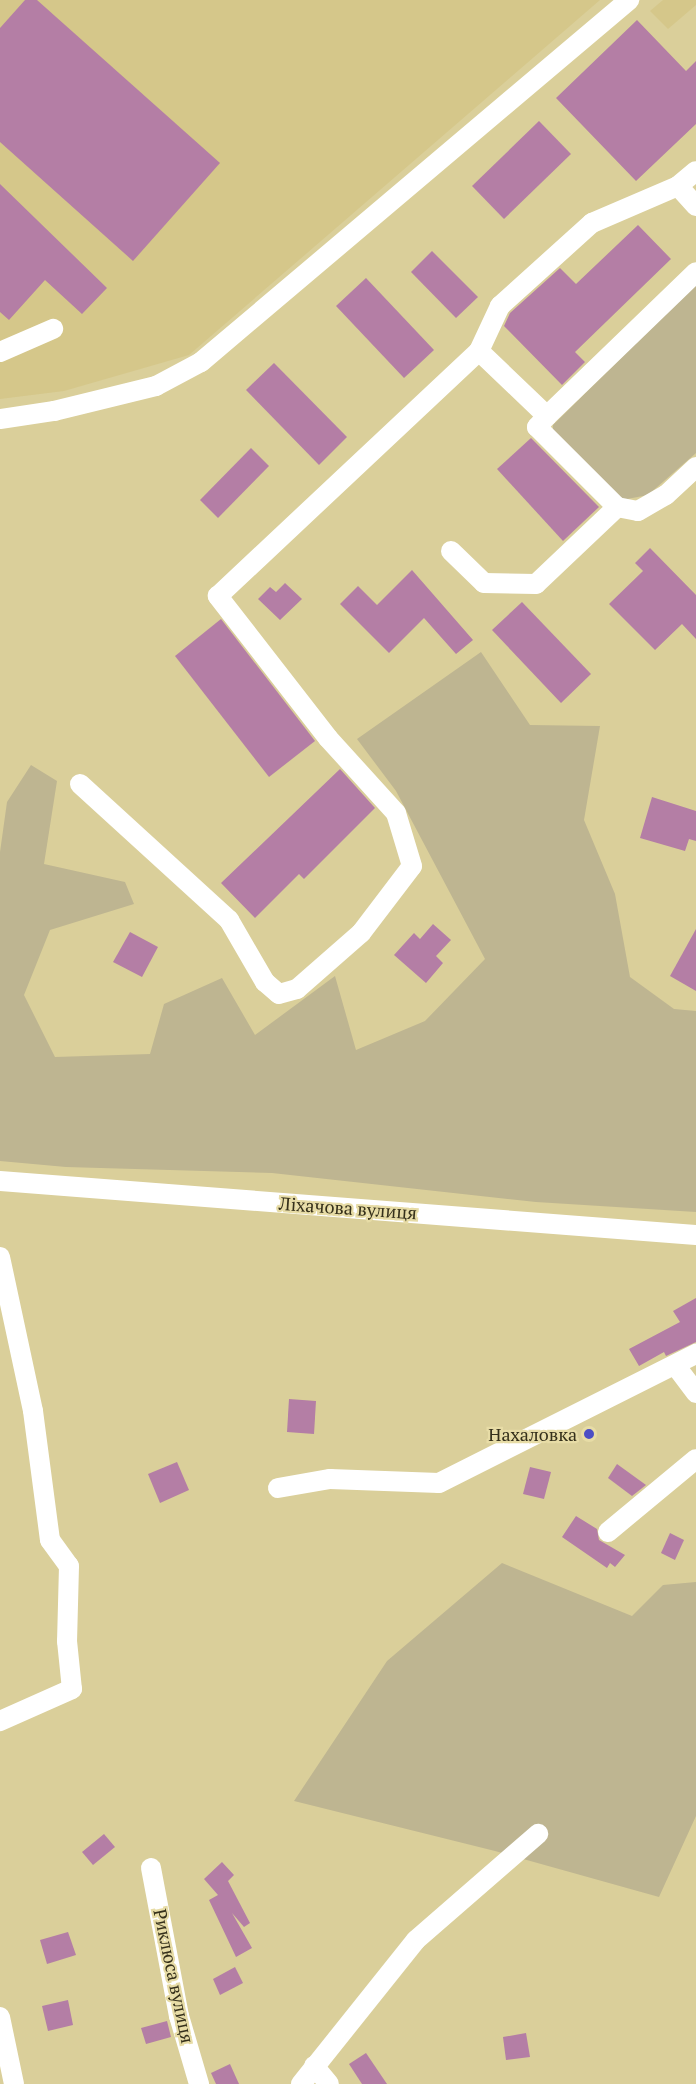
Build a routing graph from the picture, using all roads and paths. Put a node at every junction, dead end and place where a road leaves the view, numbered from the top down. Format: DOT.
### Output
graph roads {
  1 [pos="629,0"];
  2 [pos="696,171"];
  3 [pos="678,186"];
  4 [pos="696,206"];
  5 [pos="696,272"];
  6 [pos="53,329"];
  7 [pos="479,351"];
  8 [pos="0,352"];
  9 [pos="547,416"];
  10 [pos="0,419"];
  11 [pos="696,467"];
  12 [pos="617,507"];
  13 [pos="451,550"];
  14 [pos="80,784"];
  15 [pos="0,1181"];
  16 [pos="696,1235"];
  17 [pos="0,1257"];
  18 [pos="696,1354"];
  19 [pos="675,1365"];
  20 [pos="696,1393"];
  21 [pos="696,1459"];
  22 [pos="278,1488"];
  23 [pos="608,1532"];
  24 [pos="0,1721"];
  25 [pos="538,1834"];
  26 [pos="152,1868"];
  27 [pos="0,2018"];
  28 [pos="314,2066"];
  29 [pos="14,2084"];
  30 [pos="199,2084"];
  31 [pos="301,2084"];
  32 [pos="329,2084"];
  1 -- 10 [label="street"];
  2 -- 3 [label="street"];
  3 -- 4 [label="street"];
  3 -- 7 [label="street"];
  5 -- 9 [label="street"];
  6 -- 8 [label="street"];
  7 -- 9 [label="street"];
  7 -- 14 [label="street"];
  9 -- 12 [label="street"];
  11 -- 12 [label="street"];
  12 -- 13 [label="street"];
  15 -- 16 [label="street, Ліхачова вулиця"];
  17 -- 24 [label="street"];
  18 -- 19 [label="street"];
  19 -- 20 [label="street"];
  19 -- 22 [label="street"];
  21 -- 23 [label="street"];
  25 -- 28 [label="street"];
  26 -- 30 [label="street, Риклюса вулиця"];
  27 -- 29 [label="street"];
  28 -- 31 [label="street"];
  28 -- 32 [label="street"];
}
